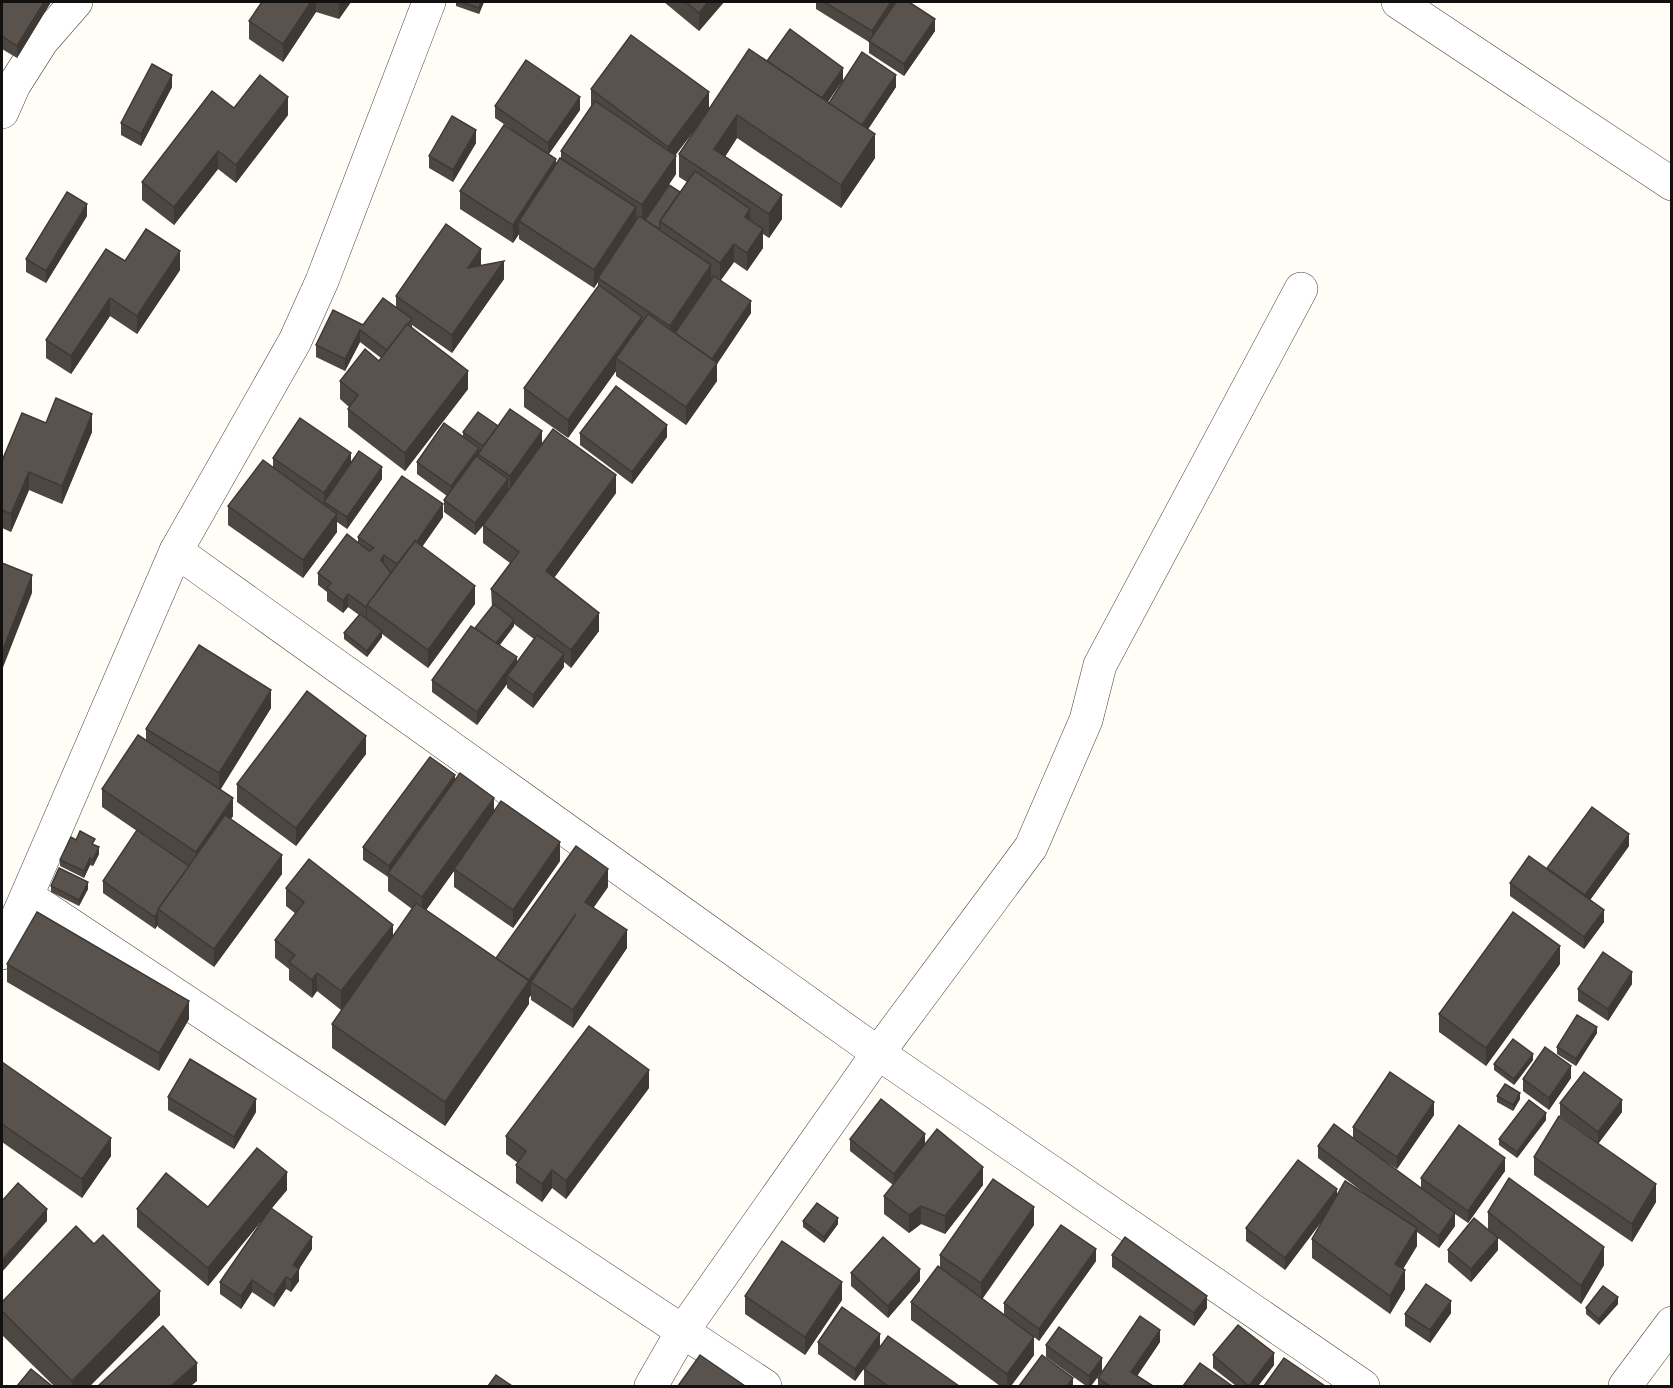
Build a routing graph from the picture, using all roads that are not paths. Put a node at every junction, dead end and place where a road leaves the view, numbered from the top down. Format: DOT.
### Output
graph roads {
  1 [pos="75,2"];
  2 [pos="429,2"];
  3 [pos="1406,4"];
  4 [pos="2,112"];
  5 [pos="1671,184"];
  6 [pos="1301,289"];
  7 [pos="176,551"];
  8 [pos="27,896"];
  9 [pos="2,953"];
  10 [pos="878,1053"];
  11 [pos="1671,1323"];
  12 [pos="682,1332"];
  13 [pos="651,1386"];
  14 [pos="765,1386"];
  15 [pos="1363,1386"];
  16 [pos="1625,1386"];
  1 -- 4 [label="street"];
  2 -- 7 [label="street"];
  3 -- 5 [label="street"];
  6 -- 10 [label="street"];
  7 -- 8 [label="street"];
  7 -- 10 [label="street"];
  8 -- 9 [label="street"];
  8 -- 12 [label="street"];
  10 -- 12 [label="street"];
  10 -- 15 [label="street"];
  11 -- 16 [label="street"];
  12 -- 13 [label="street"];
  12 -- 14 [label="street"];
}
